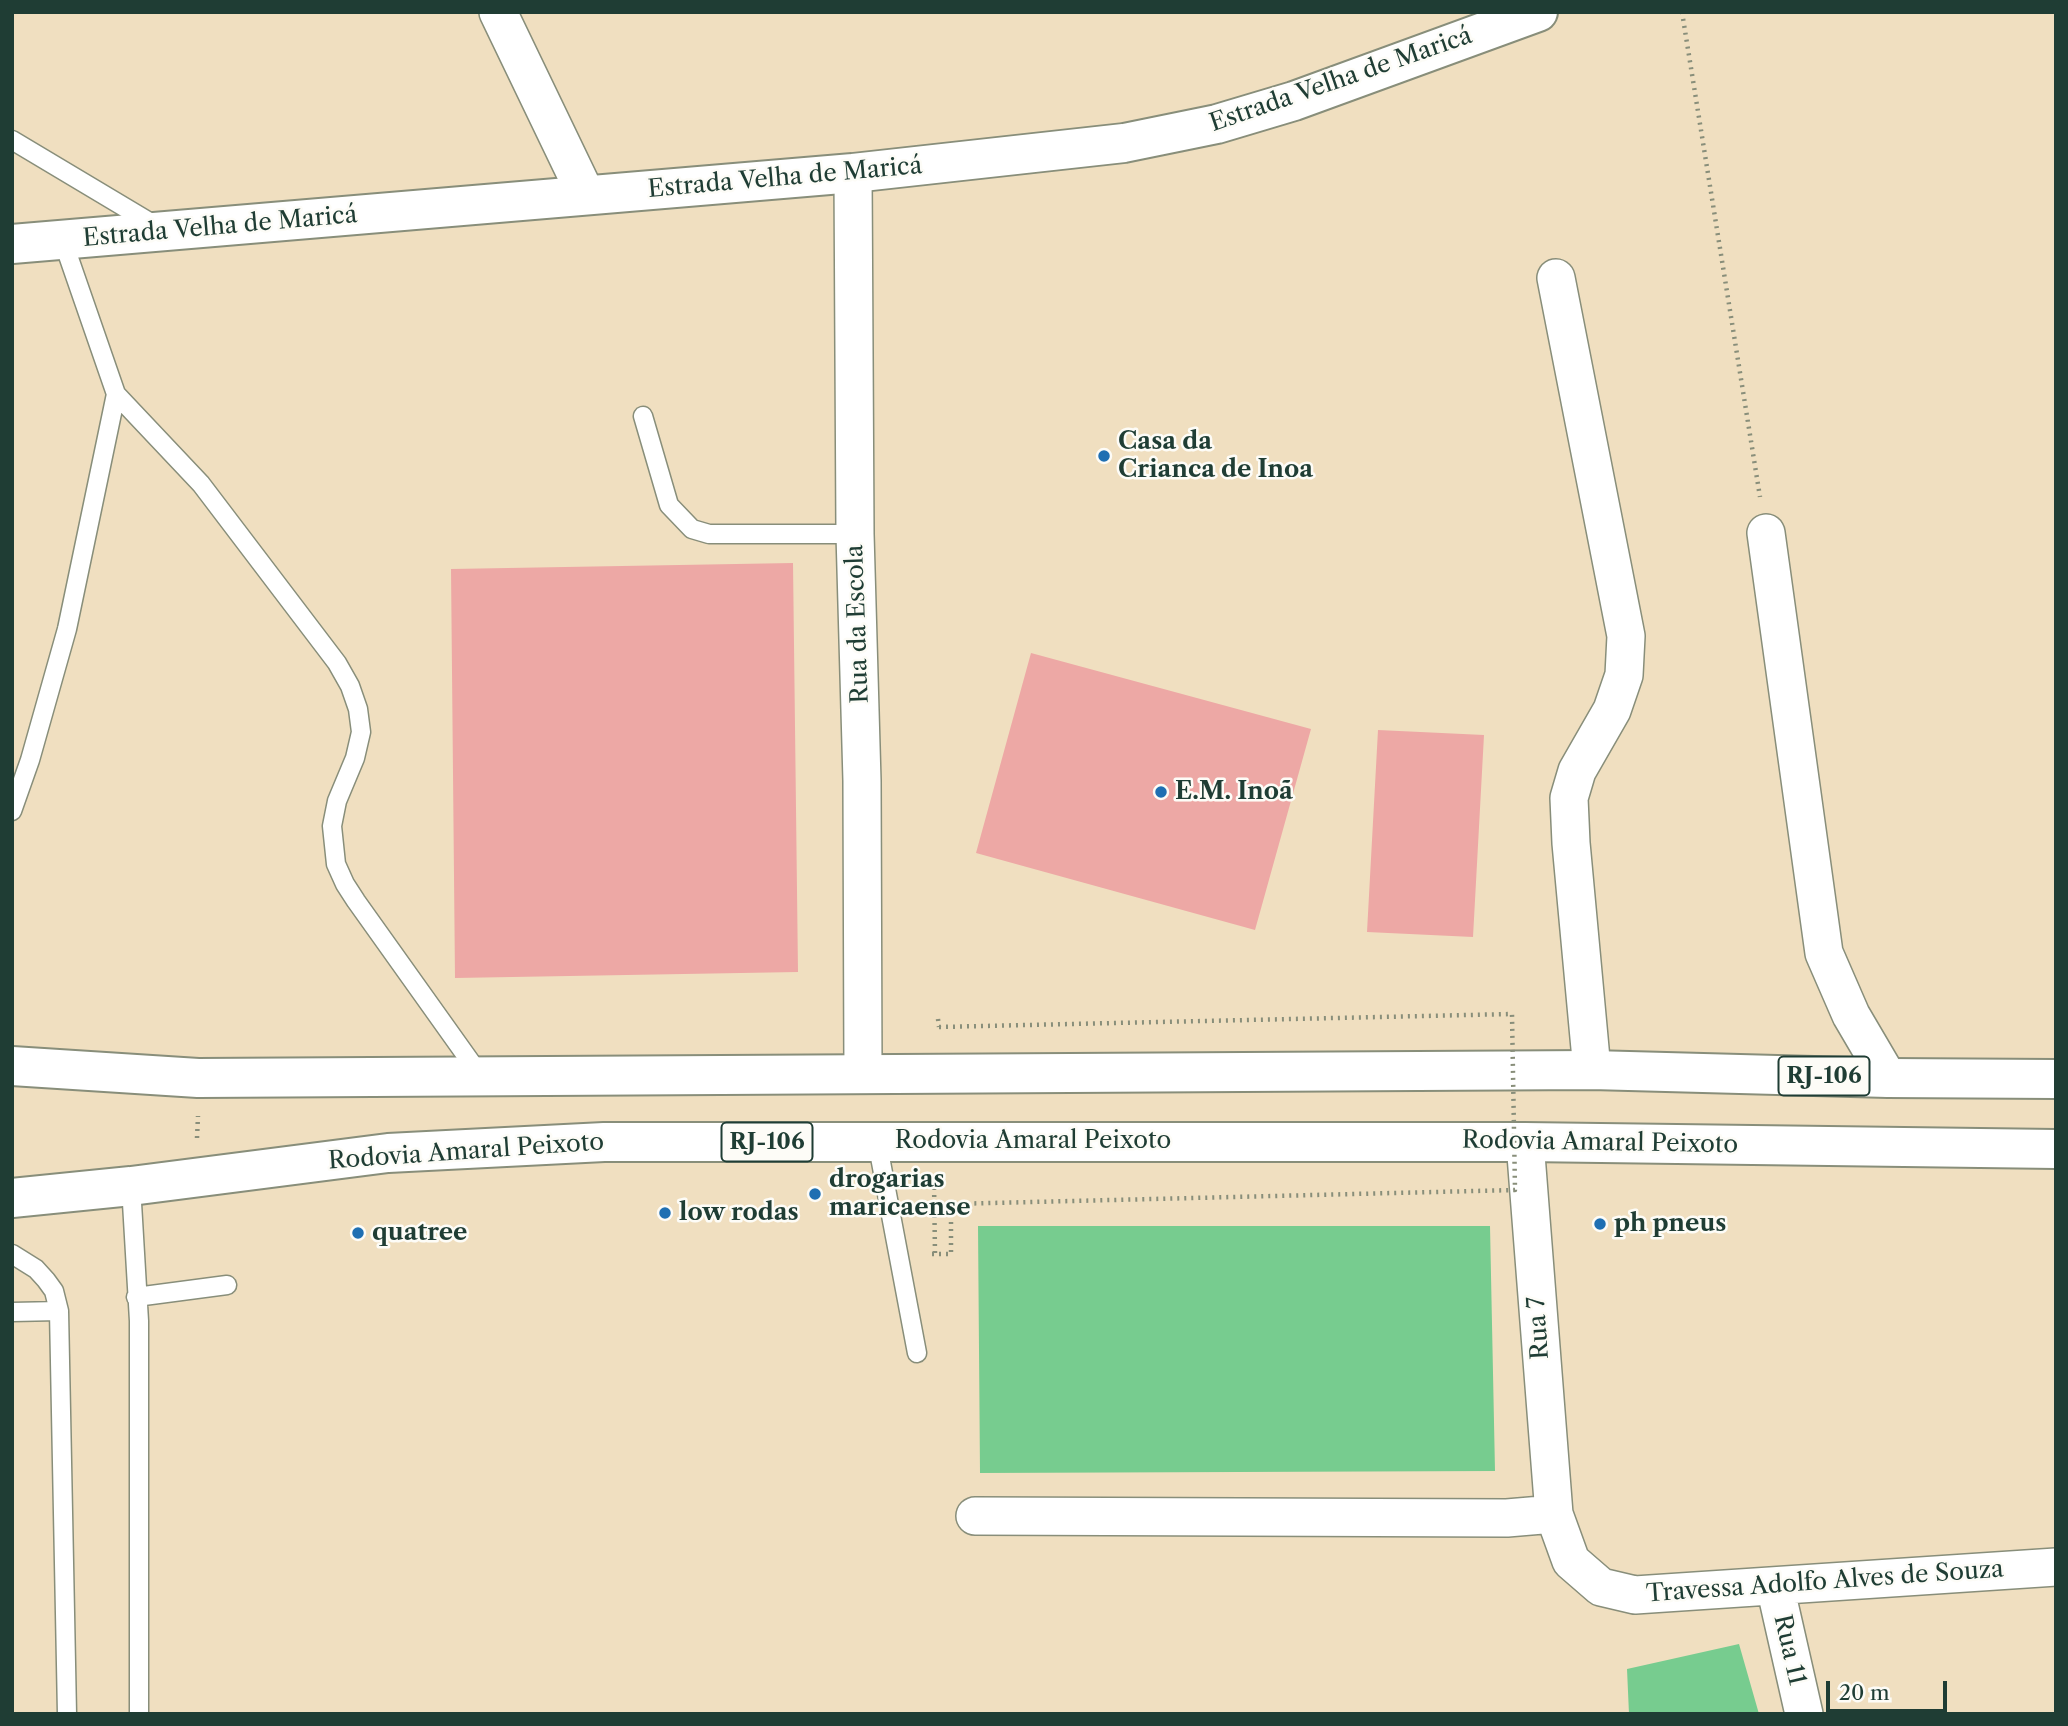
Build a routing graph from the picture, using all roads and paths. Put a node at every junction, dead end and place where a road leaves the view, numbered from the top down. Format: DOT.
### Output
graph roads {
  1 [pos="498,12"];
  2 [pos="1538,12"];
  3 [pos="1682,12"];
  4 [pos="12,139"];
  5 [pos="853,173"];
  6 [pos="586,195"];
  7 [pos="165,232"];
  8 [pos="63,241"];
  9 [pos="12,244"];
  10 [pos="1556,278"];
  11 [pos="116,394"];
  12 [pos="643,416"];
  13 [pos="1766,533"];
  14 [pos="855,534"];
  15 [pos="12,811"];
  16 [pos="938,1019"];
  17 [pos="12,1066"];
  18 [pos="1592,1070"];
  19 [pos="863,1074"];
  20 [pos="198,1078"];
  21 [pos="482,1078"];
  22 [pos="1888,1078"];
  23 [pos="2056,1079"];
  24 [pos="877,1141"];
  25 [pos="934,1142"];
  26 [pos="1525,1142"];
  27 [pos="2056,1149"];
  28 [pos="197,1178"];
  29 [pos="131,1186"];
  30 [pos="12,1198"];
  31 [pos="12,1254"];
  32 [pos="935,1254"];
  33 [pos="899,1256"];
  34 [pos="227,1285"];
  35 [pos="136,1297"];
  36 [pos="60,1311"];
  37 [pos="12,1312"];
  38 [pos="917,1353"];
  39 [pos="1554,1514"];
  40 [pos="975,1516"];
  41 [pos="2056,1567"];
  42 [pos="1774,1586"];
  43 [pos="67,1714"];
  44 [pos="139,1714"];
  45 [pos="1804,1714"];
  1 -- 6 [label="street"];
  2 -- 5 [label="main road, Estrada Velha de Maricá"];
  3 -- 13 [label="path"];
  4 -- 7 [label="lane"];
  5 -- 6 [label="main road, Estrada Velha de Maricá"];
  5 -- 14 [label="street, Rua da Escola"];
  6 -- 7 [label="main road, Estrada Velha de Maricá"];
  7 -- 8 [label="main road, Estrada Velha de Maricá"];
  8 -- 9 [label="main road, Estrada Velha de Maricá"];
  8 -- 11 [label="lane"];
  10 -- 18 [label="street"];
  11 -- 15 [label="lane"];
  11 -- 21 [label="lane"];
  12 -- 14 [label="lane"];
  13 -- 22 [label="street"];
  14 -- 19 [label="street, Rua da Escola"];
  16 -- 32 [label="path, bridge"];
  17 -- 20 [label="main road, RJ-106"];
  18 -- 19 [label="main road, RJ-106"];
  18 -- 22 [label="main road, RJ-106"];
  19 -- 21 [label="main road, RJ-106"];
  20 -- 21 [label="main road, RJ-106"];
  20 -- 28 [label="path"];
  22 -- 23 [label="main road, RJ-106"];
  24 -- 25 [label="main road, Rodovia Amaral Peixoto / RJ-106"];
  24 -- 28 [label="main road, Rodovia Amaral Peixoto / RJ-106"];
  24 -- 33 [label="lane"];
  25 -- 26 [label="main road, Rodovia Amaral Peixoto / RJ-106"];
  25 -- 32 [label="path"];
  26 -- 27 [label="main road, Rodovia Amaral Peixoto / RJ-106"];
  26 -- 39 [label="street, Rua 7"];
  28 -- 29 [label="main road, Rodovia Amaral Peixoto / RJ-106"];
  29 -- 30 [label="main road, Rodovia Amaral Peixoto / RJ-106"];
  29 -- 35 [label="lane"];
  31 -- 36 [label="lane"];
  32 -- 33 [label="path"];
  33 -- 38 [label="lane"];
  34 -- 35 [label="lane"];
  35 -- 44 [label="lane"];
  36 -- 37 [label="lane"];
  36 -- 43 [label="lane"];
  39 -- 40 [label="street"];
  39 -- 42 [label="street, Travessa Adolfo Alves de Souza"];
  41 -- 42 [label="street, Travessa Adolfo Alves de Souza"];
  42 -- 45 [label="street, Rua 11"];
}
